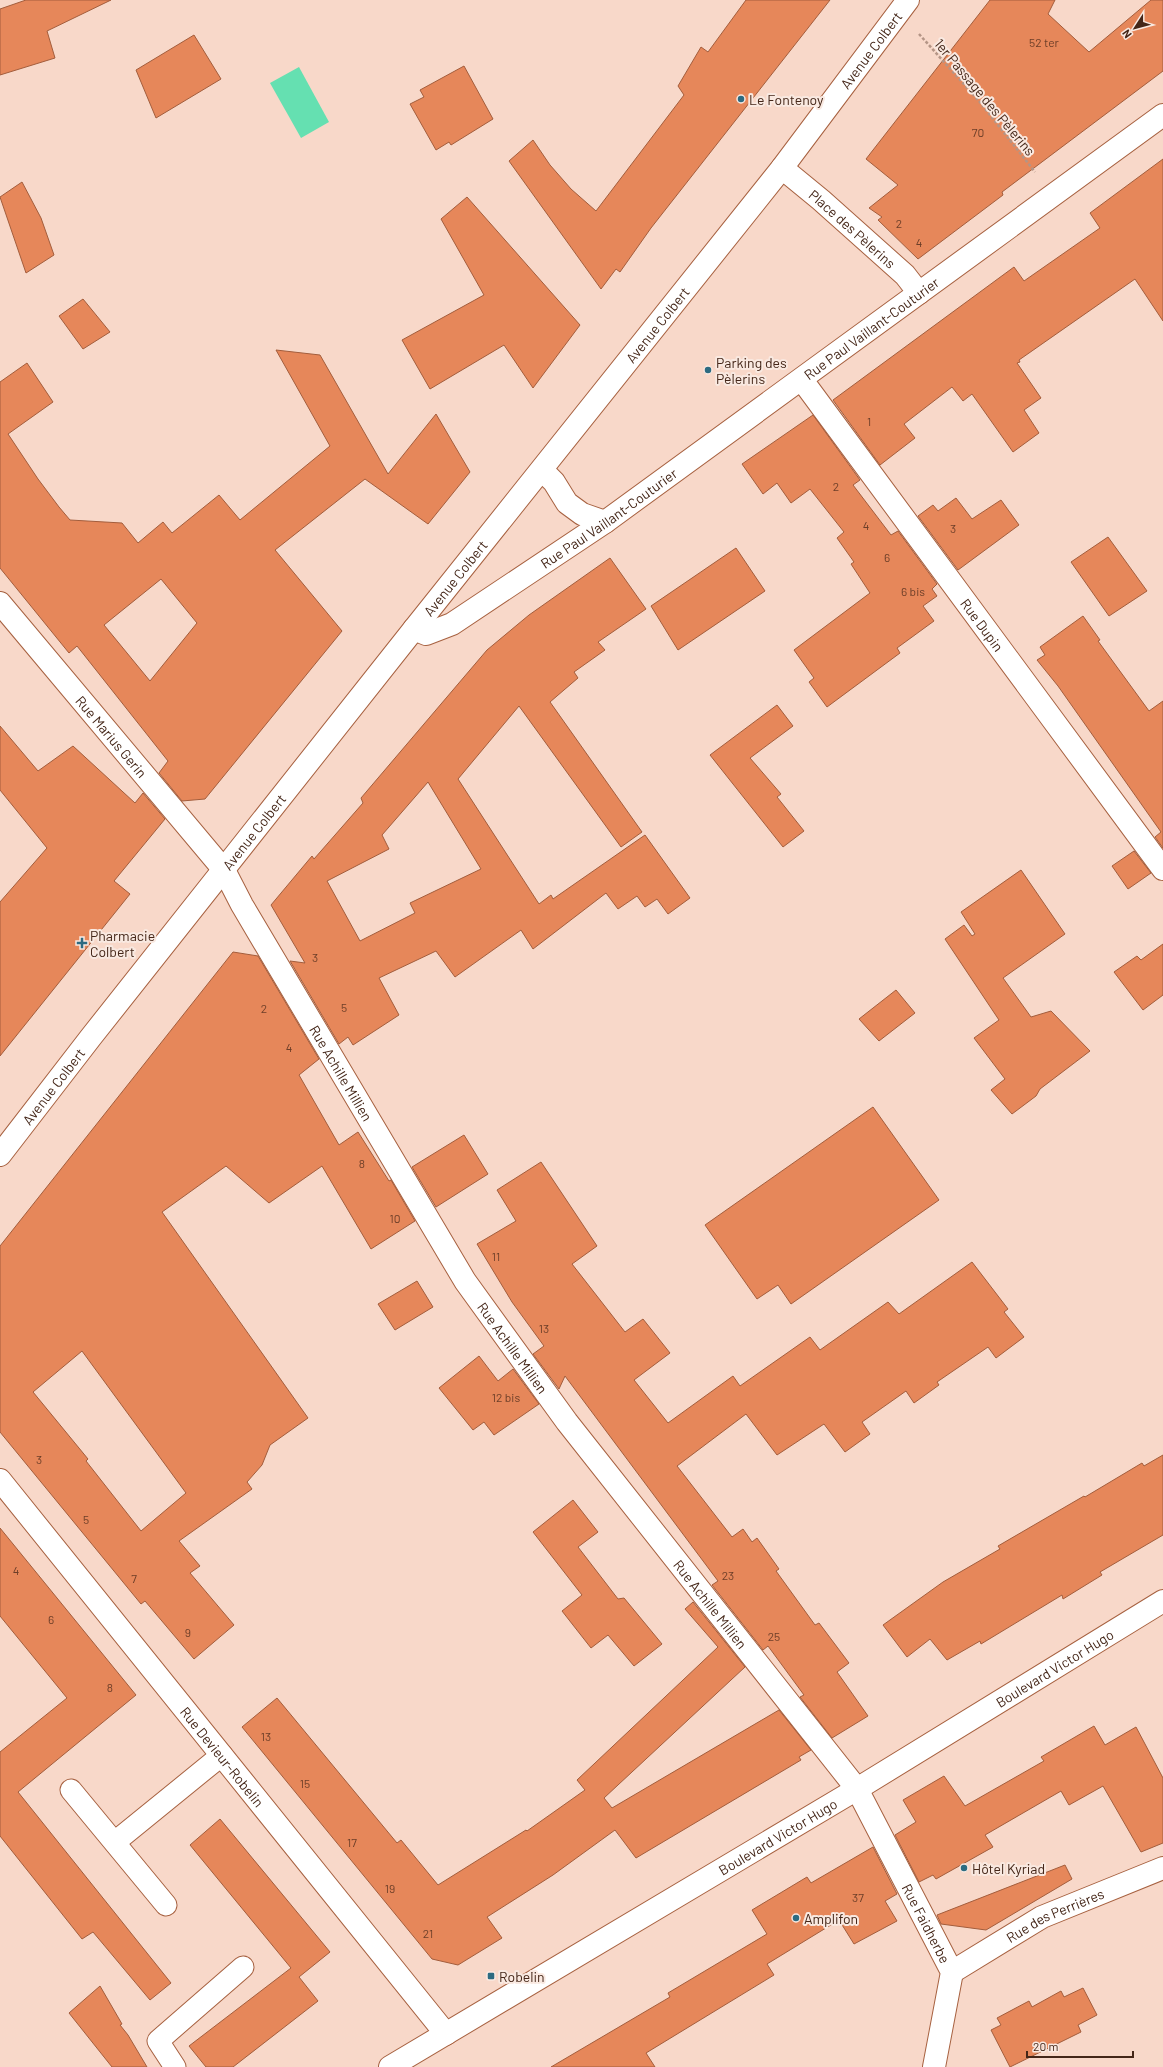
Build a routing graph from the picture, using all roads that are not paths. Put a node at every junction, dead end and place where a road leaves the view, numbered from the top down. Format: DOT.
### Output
graph roads {
  1 [pos="904,6"];
  2 [pos="1163,115"];
  3 [pos="782,168"];
  4 [pos="919,293"];
  5 [pos="802,380"];
  6 [pos="542,470"];
  7 [pos="605,522"];
  8 [pos="0,603"];
  9 [pos="414,629"];
  10 [pos="1163,869"];
  11 [pos="224,870"];
  12 [pos="0,1155"];
  13 [pos="0,1480"];
  14 [pos="1163,1601"];
  15 [pos="222,1755"];
  16 [pos="857,1788"];
  17 [pos="71,1790"];
  18 [pos="114,1842"];
  19 [pos="1163,1868"];
  20 [pos="166,1905"];
  21 [pos="243,1967"];
  22 [pos="952,1972"];
  23 [pos="446,2034"];
  24 [pos="175,2067"];
  25 [pos="390,2067"];
  26 [pos="934,2067"];
  1 -- 3 [label="street, Avenue Colbert"];
  2 -- 4 [label="street, Rue Paul Vaillant-Couturier"];
  3 -- 4 [label="street, Place des Pèlerins"];
  3 -- 6 [label="street, Avenue Colbert"];
  4 -- 5 [label="street, Rue Paul Vaillant-Couturier"];
  5 -- 7 [label="street, Rue Paul Vaillant-Couturier"];
  5 -- 10 [label="street, Rue Dupin"];
  6 -- 7 [label="street"];
  6 -- 9 [label="street, Avenue Colbert"];
  7 -- 9 [label="street, Rue Paul Vaillant-Couturier"];
  8 -- 11 [label="street, Rue Marius Gerin"];
  9 -- 11 [label="street, Avenue Colbert"];
  11 -- 12 [label="street, Avenue Colbert"];
  11 -- 16 [label="street, Rue Achille Millien"];
  13 -- 15 [label="street, Rue Devieur-Robelin"];
  14 -- 16 [label="street, Boulevard Victor Hugo"];
  15 -- 18 [label="lane"];
  15 -- 23 [label="street, Rue Devieur-Robelin"];
  16 -- 22 [label="street, Rue Faidherbe"];
  16 -- 23 [label="street, Boulevard Victor Hugo"];
  17 -- 18 [label="lane"];
  18 -- 20 [label="lane"];
  19 -- 22 [label="street, Rue des Perrières"];
  21 -- 24 [label="lane"];
  22 -- 26 [label="street, Rue Faidherbe"];
  23 -- 25 [label="street, Boulevard Victor Hugo"];
}
